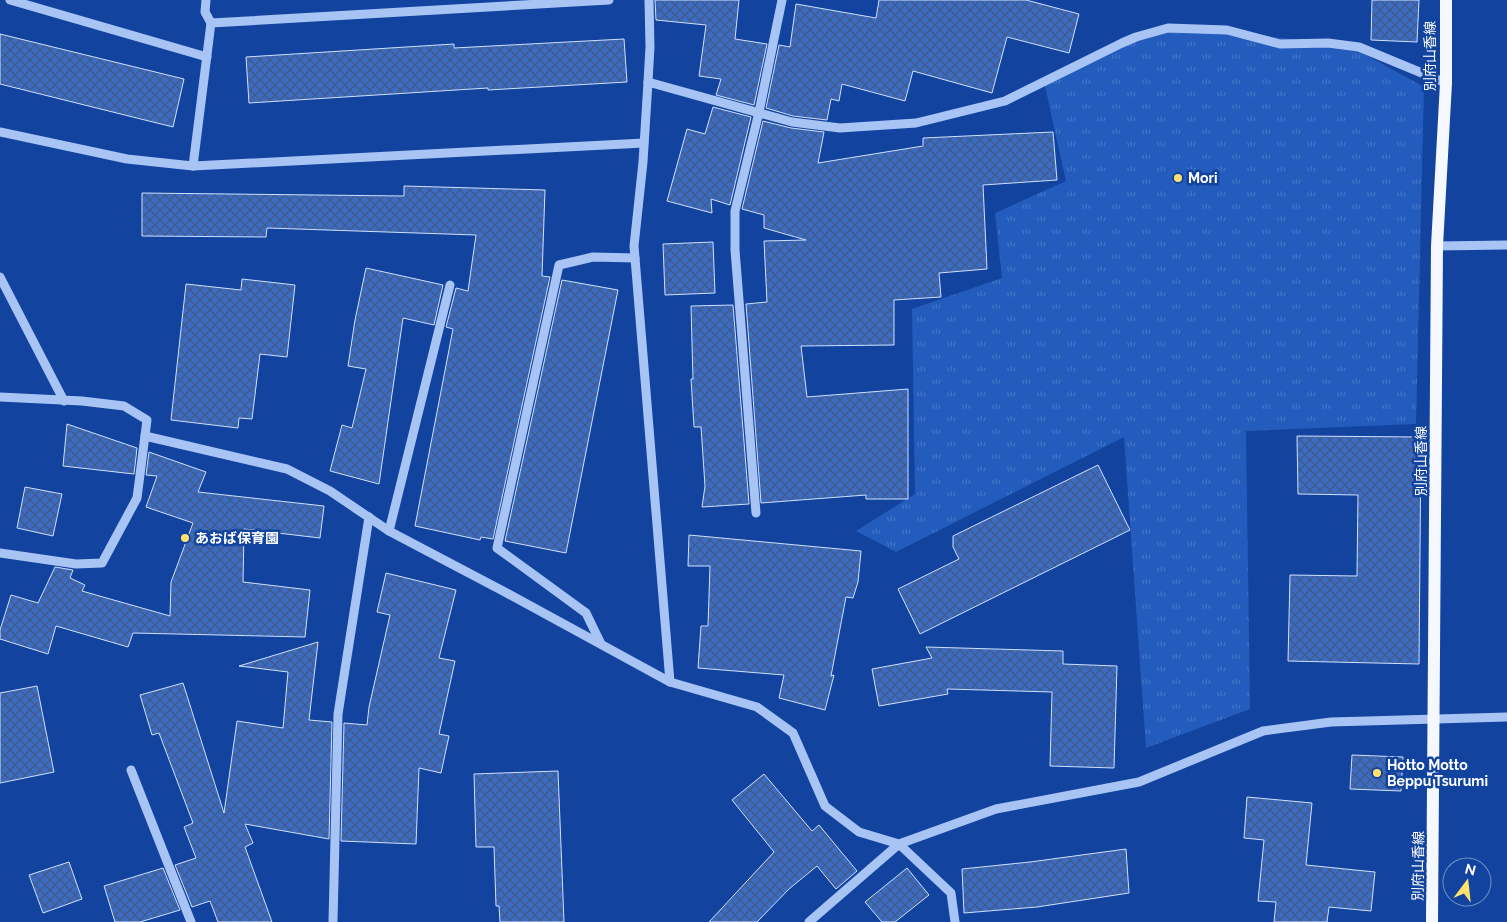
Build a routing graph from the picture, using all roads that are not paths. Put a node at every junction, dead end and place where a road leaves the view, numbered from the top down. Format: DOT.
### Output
graph roads {
  1 [pos="10,0"];
  2 [pos="206,0"];
  3 [pos="609,0"];
  4 [pos="649,0"];
  5 [pos="782,0"];
  6 [pos="1446,0"];
  7 [pos="211,23"];
  8 [pos="207,57"];
  9 [pos="648,82"];
  10 [pos="1446,83"];
  11 [pos="759,112"];
  12 [pos="0,132"];
  13 [pos="644,143"];
  14 [pos="193,166"];
  15 [pos="1507,245"];
  16 [pos="1438,246"];
  17 [pos="635,258"];
  18 [pos="0,277"];
  19 [pos="450,285"];
  20 [pos="0,397"];
  21 [pos="64,401"];
  22 [pos="145,436"];
  23 [pos="756,513"];
  24 [pos="369,517"];
  25 [pos="390,531"];
  26 [pos="0,553"];
  27 [pos="601,644"];
  28 [pos="670,682"];
  29 [pos="1507,717"];
  30 [pos="1435,718"];
  31 [pos="131,770"];
  32 [pos="899,844"];
  33 [pos="333,921"];
  34 [pos="191,922"];
  35 [pos="809,922"];
  36 [pos="955,922"];
  37 [pos="1432,922"];
  1 -- 8 [label="street"];
  2 -- 7 [label="street"];
  3 -- 7 [label="street"];
  4 -- 9 [label="street"];
  5 -- 11 [label="street"];
  6 -- 10 [label="main road, 別府山香線"];
  7 -- 8 [label="street"];
  8 -- 14 [label="street"];
  9 -- 11 [label="street"];
  9 -- 13 [label="street"];
  10 -- 11 [label="street"];
  10 -- 16 [label="main road, 別府山香線"];
  11 -- 23 [label="street"];
  12 -- 14 [label="street"];
  13 -- 14 [label="street"];
  13 -- 17 [label="street"];
  15 -- 16 [label="street"];
  16 -- 30 [label="main road, 別府山香線"];
  17 -- 27 [label="street"];
  17 -- 28 [label="street"];
  18 -- 21 [label="street"];
  19 -- 25 [label="street"];
  20 -- 21 [label="street"];
  21 -- 22 [label="street"];
  22 -- 24 [label="street"];
  22 -- 26 [label="street"];
  24 -- 25 [label="street"];
  24 -- 33 [label="street"];
  25 -- 27 [label="street"];
  27 -- 28 [label="street"];
  28 -- 32 [label="street"];
  29 -- 30 [label="street"];
  30 -- 32 [label="street"];
  30 -- 37 [label="main road, 別府山香線"];
  31 -- 34 [label="street"];
  32 -- 35 [label="street"];
  32 -- 36 [label="street"];
}
